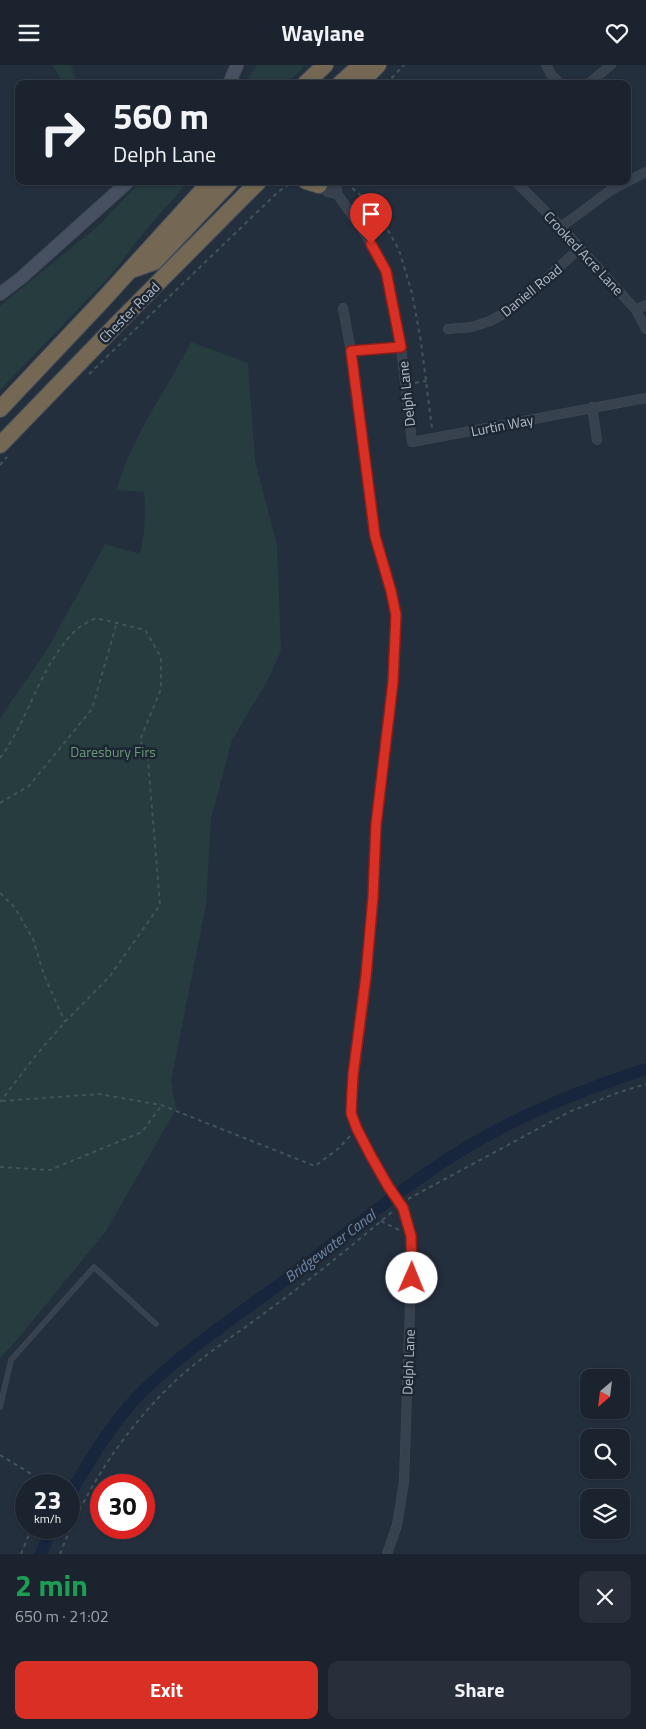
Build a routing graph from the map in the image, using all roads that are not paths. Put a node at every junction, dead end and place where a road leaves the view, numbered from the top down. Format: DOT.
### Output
graph roads {
  1 [pos="237,65"];
  2 [pos="325,65"];
  3 [pos="361,65"];
  4 [pos="378,65"];
  5 [pos="546,65"];
  6 [pos="611,65"];
  7 [pos="231,80"];
  8 [pos="309,80"];
  9 [pos="344,80"];
  10 [pos="363,80"];
  11 [pos="556,80"];
  12 [pos="593,80"];
  13 [pos="646,173"];
  14 [pos="631,180"];
  15 [pos="125,185"];
  16 [pos="207,185"];
  17 [pos="227,185"];
  18 [pos="256,185"];
  19 [pos="318,185"];
  20 [pos="336,185"];
  21 [pos="520,185"];
  22 [pos="621,185"];
  23 [pos="337,194"];
  24 [pos="561,227"];
  25 [pos="580,248"];
  26 [pos="129,271"];
  27 [pos="0,294"];
  28 [pos="646,305"];
  29 [pos="343,308"];
  30 [pos="636,310"];
  31 [pos="448,329"];
  32 [pos="646,329"];
  33 [pos="401,347"];
  34 [pos="351,351"];
  35 [pos="646,398"];
  36 [pos="592,407"];
  37 [pos="0,409"];
  38 [pos="597,440"];
  39 [pos="412,442"];
  40 [pos="6,448"];
  41 [pos="156,1324"];
  42 [pos="0,1407"];
  43 [pos="387,1554"];
  1 -- 7 [label="street"];
  2 -- 8 [label="highway"];
  3 -- 9 [label="highway"];
  4 -- 10 [label="highway"];
  5 -- 11 [label="street"];
  6 -- 12 [label="street"];
  13 -- 14 [label="street"];
  15 -- 27 [label="street"];
  16 -- 26 [label="highway, Chester Road"];
  17 -- 26 [label="highway"];
  18 -- 40 [label="highway, Chester Road"];
  19 -- 23 [label="street, Delph Lane"];
  20 -- 23 [label="street, Delph Lane"];
  21 -- 24 [label="street, Crooked Acre Lane"];
  22 -- 24 [label="street"];
  23 -- 33 [label="street, Delph Lane"];
  24 -- 25 [label="street, Crooked Acre Lane"];
  25 -- 30 [label="street, Crooked Acre Lane"];
  25 -- 31 [label="street, Daniell Road"];
  26 -- 37 [label="highway, Chester Road"];
  28 -- 30 [label="street"];
  29 -- 34 [label="street, Delph Lane"];
  30 -- 32 [label="street, Crooked Acre Lane"];
  33 -- 34 [label="street, Delph Lane"];
  33 -- 39 [label="street, Delph Lane"];
  34 -- 43 [label="street, Delph Lane, bridge"];
  35 -- 36 [label="street, Lurtin Way"];
  36 -- 38 [label="street"];
  36 -- 39 [label="street, Lurtin Way"];
  41 -- 42 [label="lane"];
}
